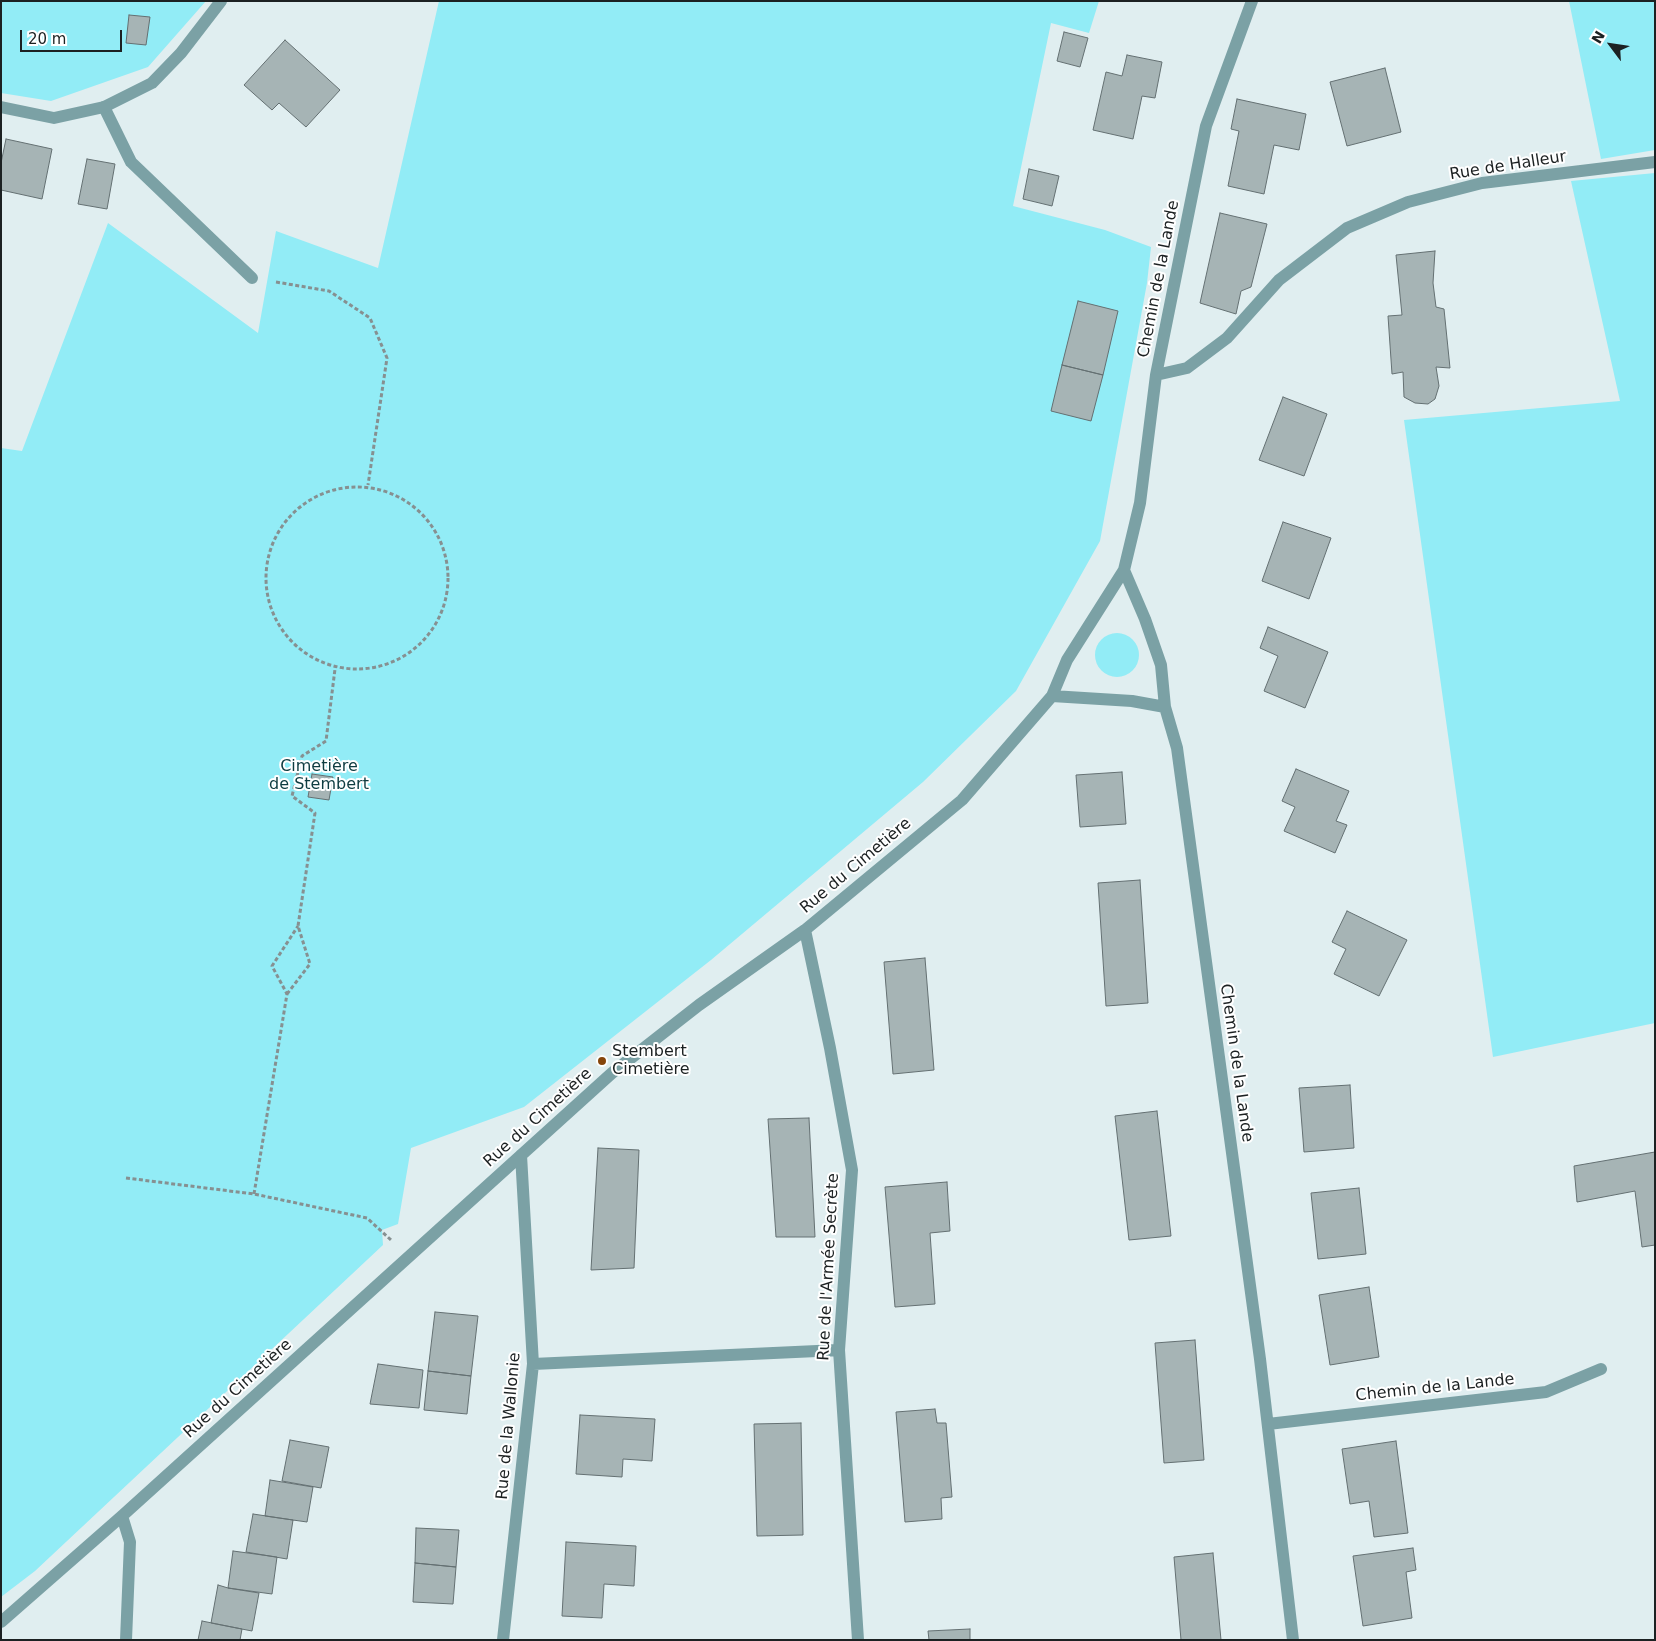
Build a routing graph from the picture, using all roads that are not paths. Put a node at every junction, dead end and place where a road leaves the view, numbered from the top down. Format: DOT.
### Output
graph roads {
  1 [pos="221,1"];
  2 [pos="1252,1"];
  3 [pos="1,107"];
  4 [pos="104,108"];
  5 [pos="1655,162"];
  6 [pos="252,278"];
  7 [pos="1156,375"];
  8 [pos="1124,570"];
  9 [pos="1052,696"];
  10 [pos="1165,708"];
  11 [pos="805,930"];
  12 [pos="521,1155"];
  13 [pos="838,1350"];
  14 [pos="534,1364"];
  15 [pos="1601,1369"];
  16 [pos="1268,1424"];
  17 [pos="122,1516"];
  18 [pos="1,1622"];
  19 [pos="126,1640"];
  20 [pos="503,1640"];
  21 [pos="858,1640"];
  22 [pos="1293,1640"];
  1 -- 4 [label="street"];
  2 -- 7 [label="street, Chemin de la Lande"];
  3 -- 4 [label="street"];
  4 -- 6 [label="street"];
  5 -- 7 [label="street, Rue de Halleur"];
  7 -- 8 [label="street, Chemin de la Lande"];
  8 -- 9 [label="street, Chemin de la Lande"];
  8 -- 10 [label="street, Chemin de la Lande"];
  9 -- 10 [label="street"];
  9 -- 11 [label="street, Rue du Cimetière"];
  10 -- 16 [label="street, Chemin de la Lande"];
  11 -- 12 [label="street, Rue du Cimetière"];
  11 -- 13 [label="street, Rue de l'Armée Secrète"];
  12 -- 14 [label="street, Rue de la Wallonie"];
  12 -- 17 [label="street, Rue du Cimetière"];
  13 -- 14 [label="street"];
  13 -- 21 [label="street, Rue de l'Armée Secrète"];
  14 -- 20 [label="street, Rue de la Wallonie"];
  15 -- 16 [label="street, Chemin de la Lande"];
  16 -- 22 [label="street, Chemin de la Lande"];
  17 -- 18 [label="street, Rue du Cimetière"];
  17 -- 19 [label="street"];
}
